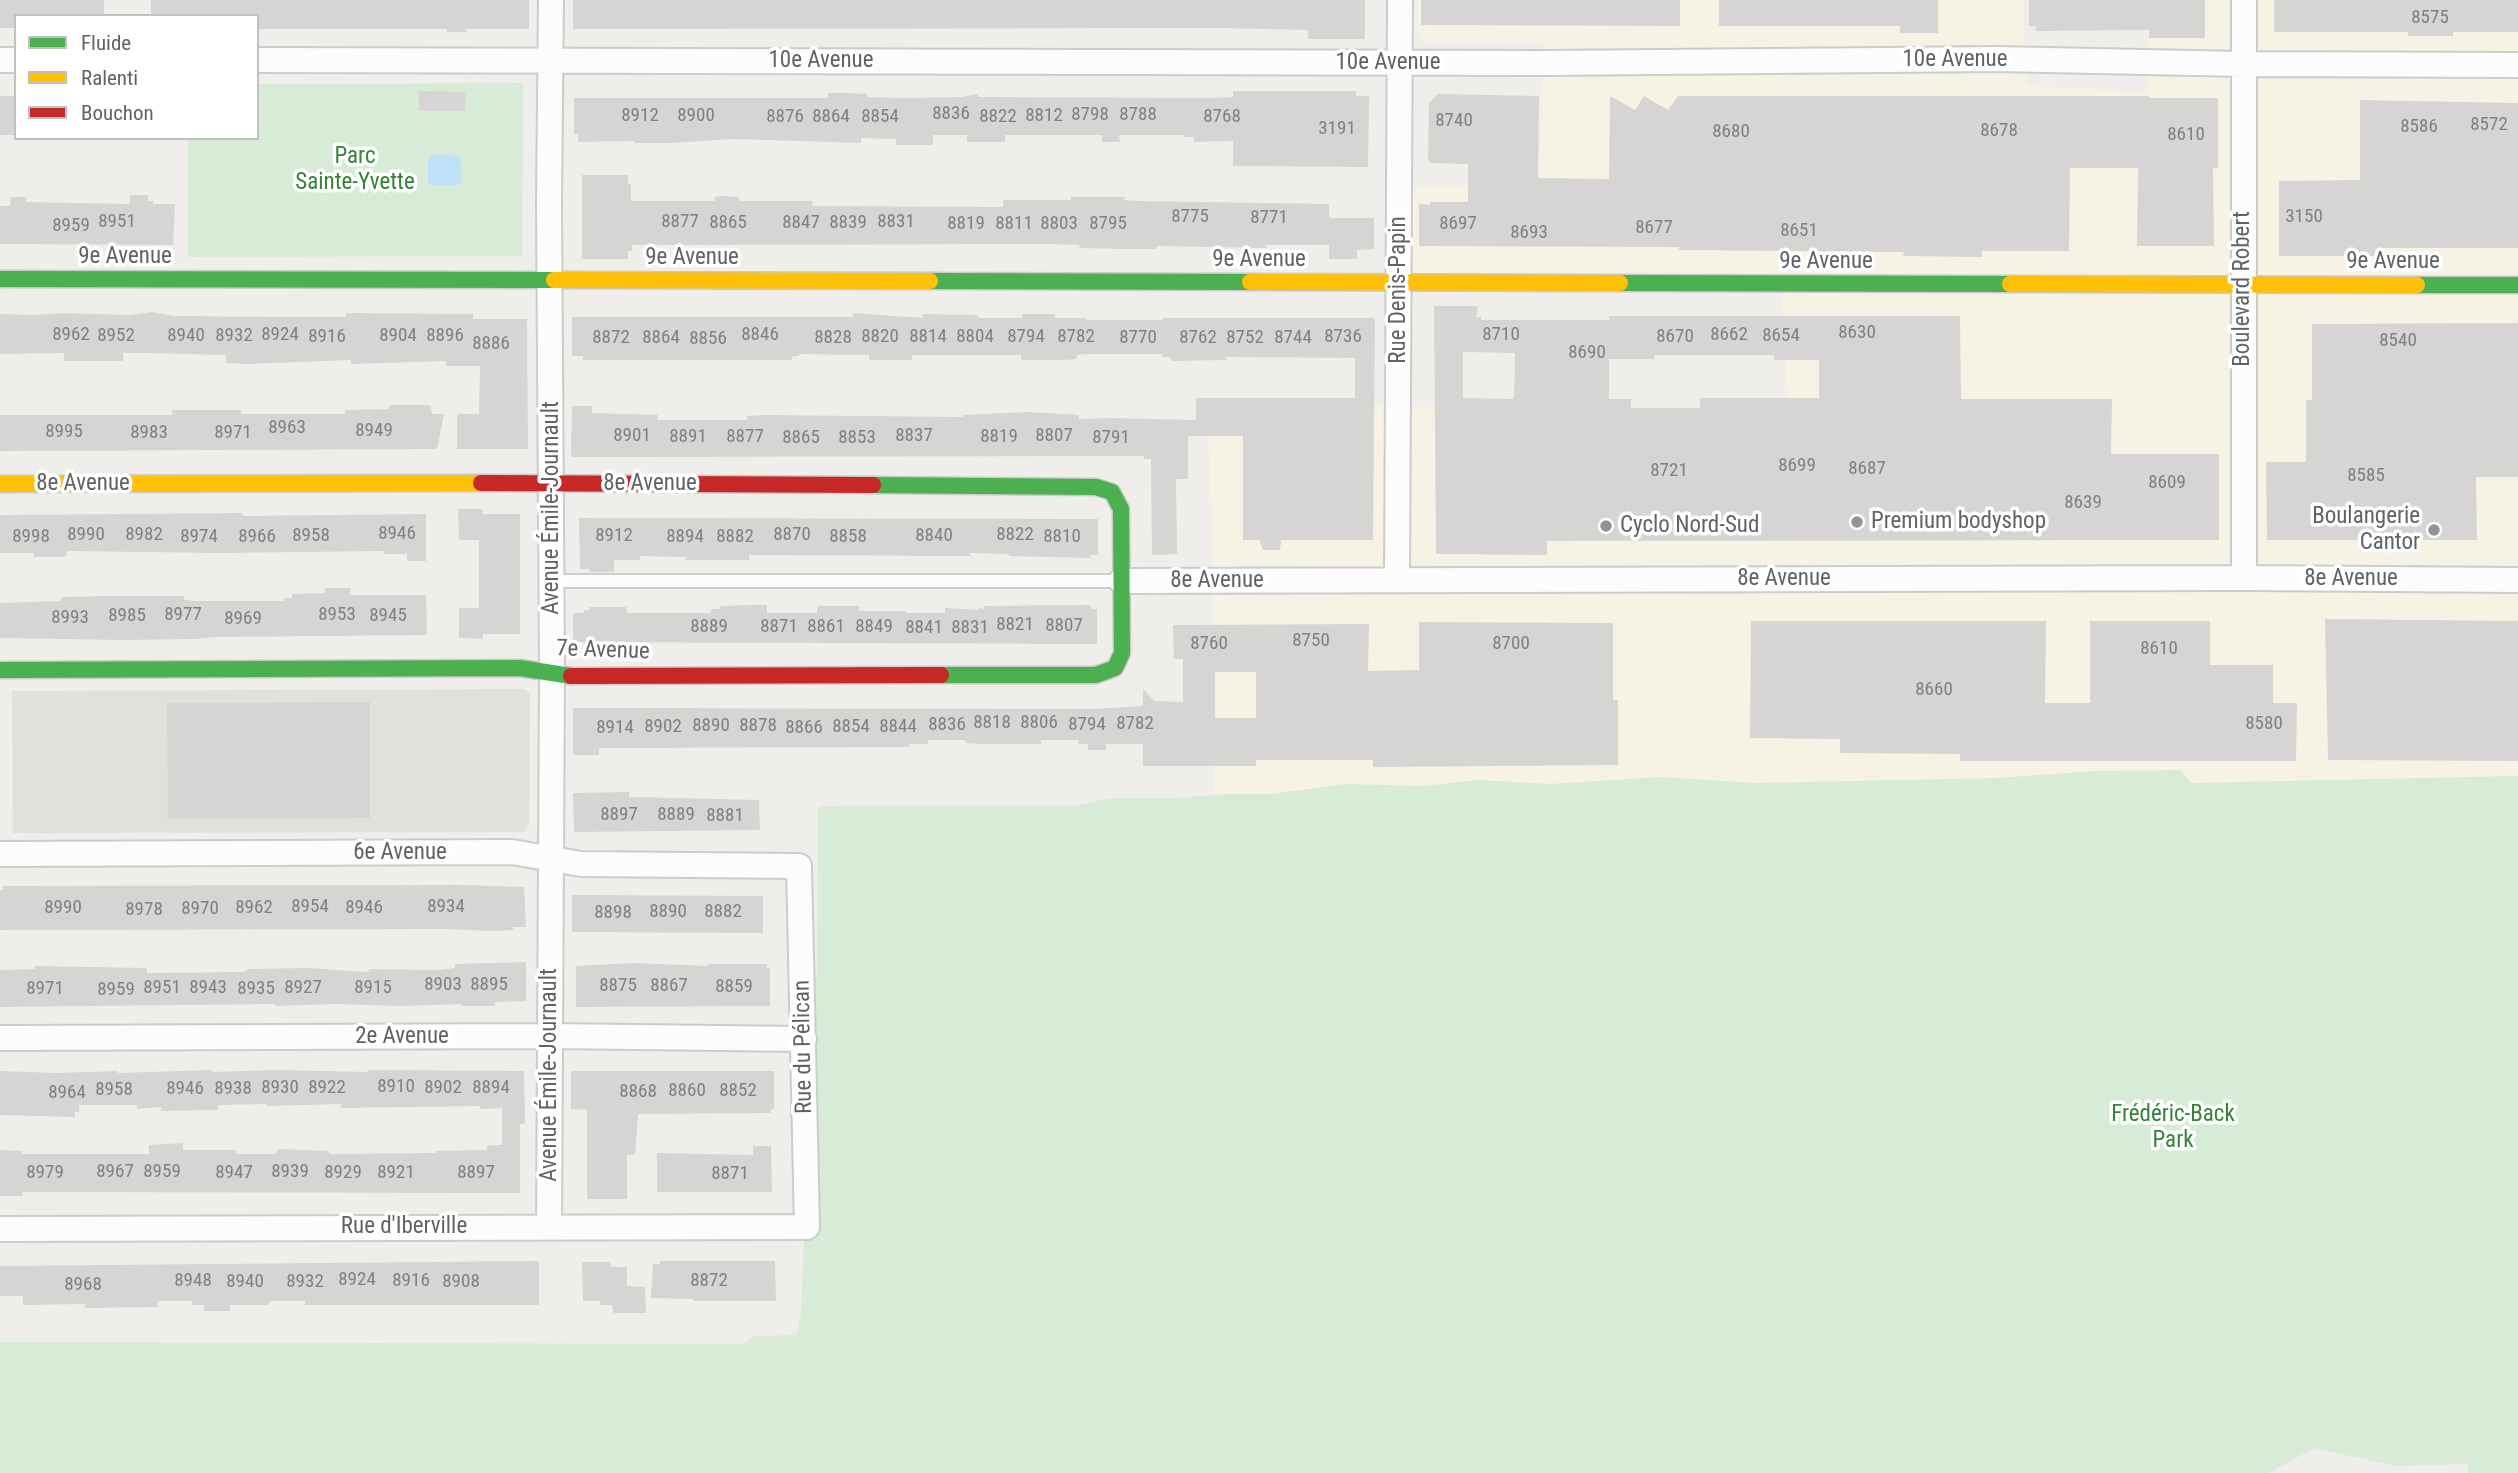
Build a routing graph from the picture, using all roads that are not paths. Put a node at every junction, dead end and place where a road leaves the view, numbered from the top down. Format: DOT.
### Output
graph roads {
  1 [pos="551,0"];
  2 [pos="1399,0"];
  3 [pos="2244,0"];
  4 [pos="259,60"];
  5 [pos="551,61"];
  6 [pos="1400,63"];
  7 [pos="2243,64"];
  8 [pos="2518,65"];
  9 [pos="0,279"];
  10 [pos="550,280"];
  11 [pos="1398,284"];
  12 [pos="2243,285"];
  13 [pos="2518,285"];
  14 [pos="553,483"];
  15 [pos="0,484"];
  16 [pos="2244,578"];
  17 [pos="1397,579"];
  18 [pos="2518,580"];
  19 [pos="552,581"];
  20 [pos="1121,581"];
  21 [pos="0,670"];
  22 [pos="552,673"];
  23 [pos="0,854"];
  24 [pos="551,859"];
  25 [pos="799,866"];
  26 [pos="551,1037"];
  27 [pos="0,1038"];
  28 [pos="804,1039"];
  29 [pos="550,1227"];
  30 [pos="807,1227"];
  31 [pos="0,1228"];
  1 -- 5 [label="street, Avenue Émile-Journault"];
  2 -- 6 [label="street, Rue Denis-Papin"];
  3 -- 7 [label="street, Boulevard Robert"];
  4 -- 5 [label="street, 10e Avenue"];
  5 -- 6 [label="street, 10e Avenue"];
  5 -- 10 [label="street, Avenue Émile-Journault"];
  6 -- 7 [label="street, 10e Avenue"];
  6 -- 11 [label="street, Rue Denis-Papin"];
  7 -- 8 [label="street, 10e Avenue"];
  7 -- 12 [label="street, Boulevard Robert"];
  9 -- 10 [label="street, 9e Avenue"];
  10 -- 11 [label="street, 9e Avenue"];
  10 -- 14 [label="street, Avenue Émile-Journault"];
  11 -- 12 [label="street, 9e Avenue"];
  11 -- 17 [label="street, Rue Denis-Papin"];
  12 -- 13 [label="street, 9e Avenue"];
  12 -- 16 [label="street, Boulevard Robert"];
  14 -- 15 [label="street, 8e Avenue"];
  14 -- 19 [label="street, Avenue Émile-Journault"];
  14 -- 20 [label="street, 8e Avenue"];
  16 -- 17 [label="street, 8e Avenue"];
  16 -- 18 [label="street, 8e Avenue"];
  17 -- 20 [label="street, 8e Avenue"];
  19 -- 20 [label="lane"];
  19 -- 22 [label="street, Avenue Émile-Journault"];
  20 -- 22 [label="street, 7e Avenue"];
  21 -- 22 [label="street, 7e Avenue"];
  22 -- 24 [label="street, Avenue Émile-Journault"];
  23 -- 24 [label="street, 6e Avenue"];
  24 -- 25 [label="street, 6e Avenue"];
  24 -- 26 [label="street, Avenue Émile-Journault"];
  25 -- 28 [label="street, Rue du Pélican"];
  26 -- 27 [label="street, 2e Avenue"];
  26 -- 28 [label="street, 2e Avenue"];
  26 -- 29 [label="street, Avenue Émile-Journault"];
  28 -- 30 [label="street, Rue du Pélican"];
  29 -- 30 [label="street, Rue d'Iberville"];
  29 -- 31 [label="street, Rue d'Iberville"];
}
